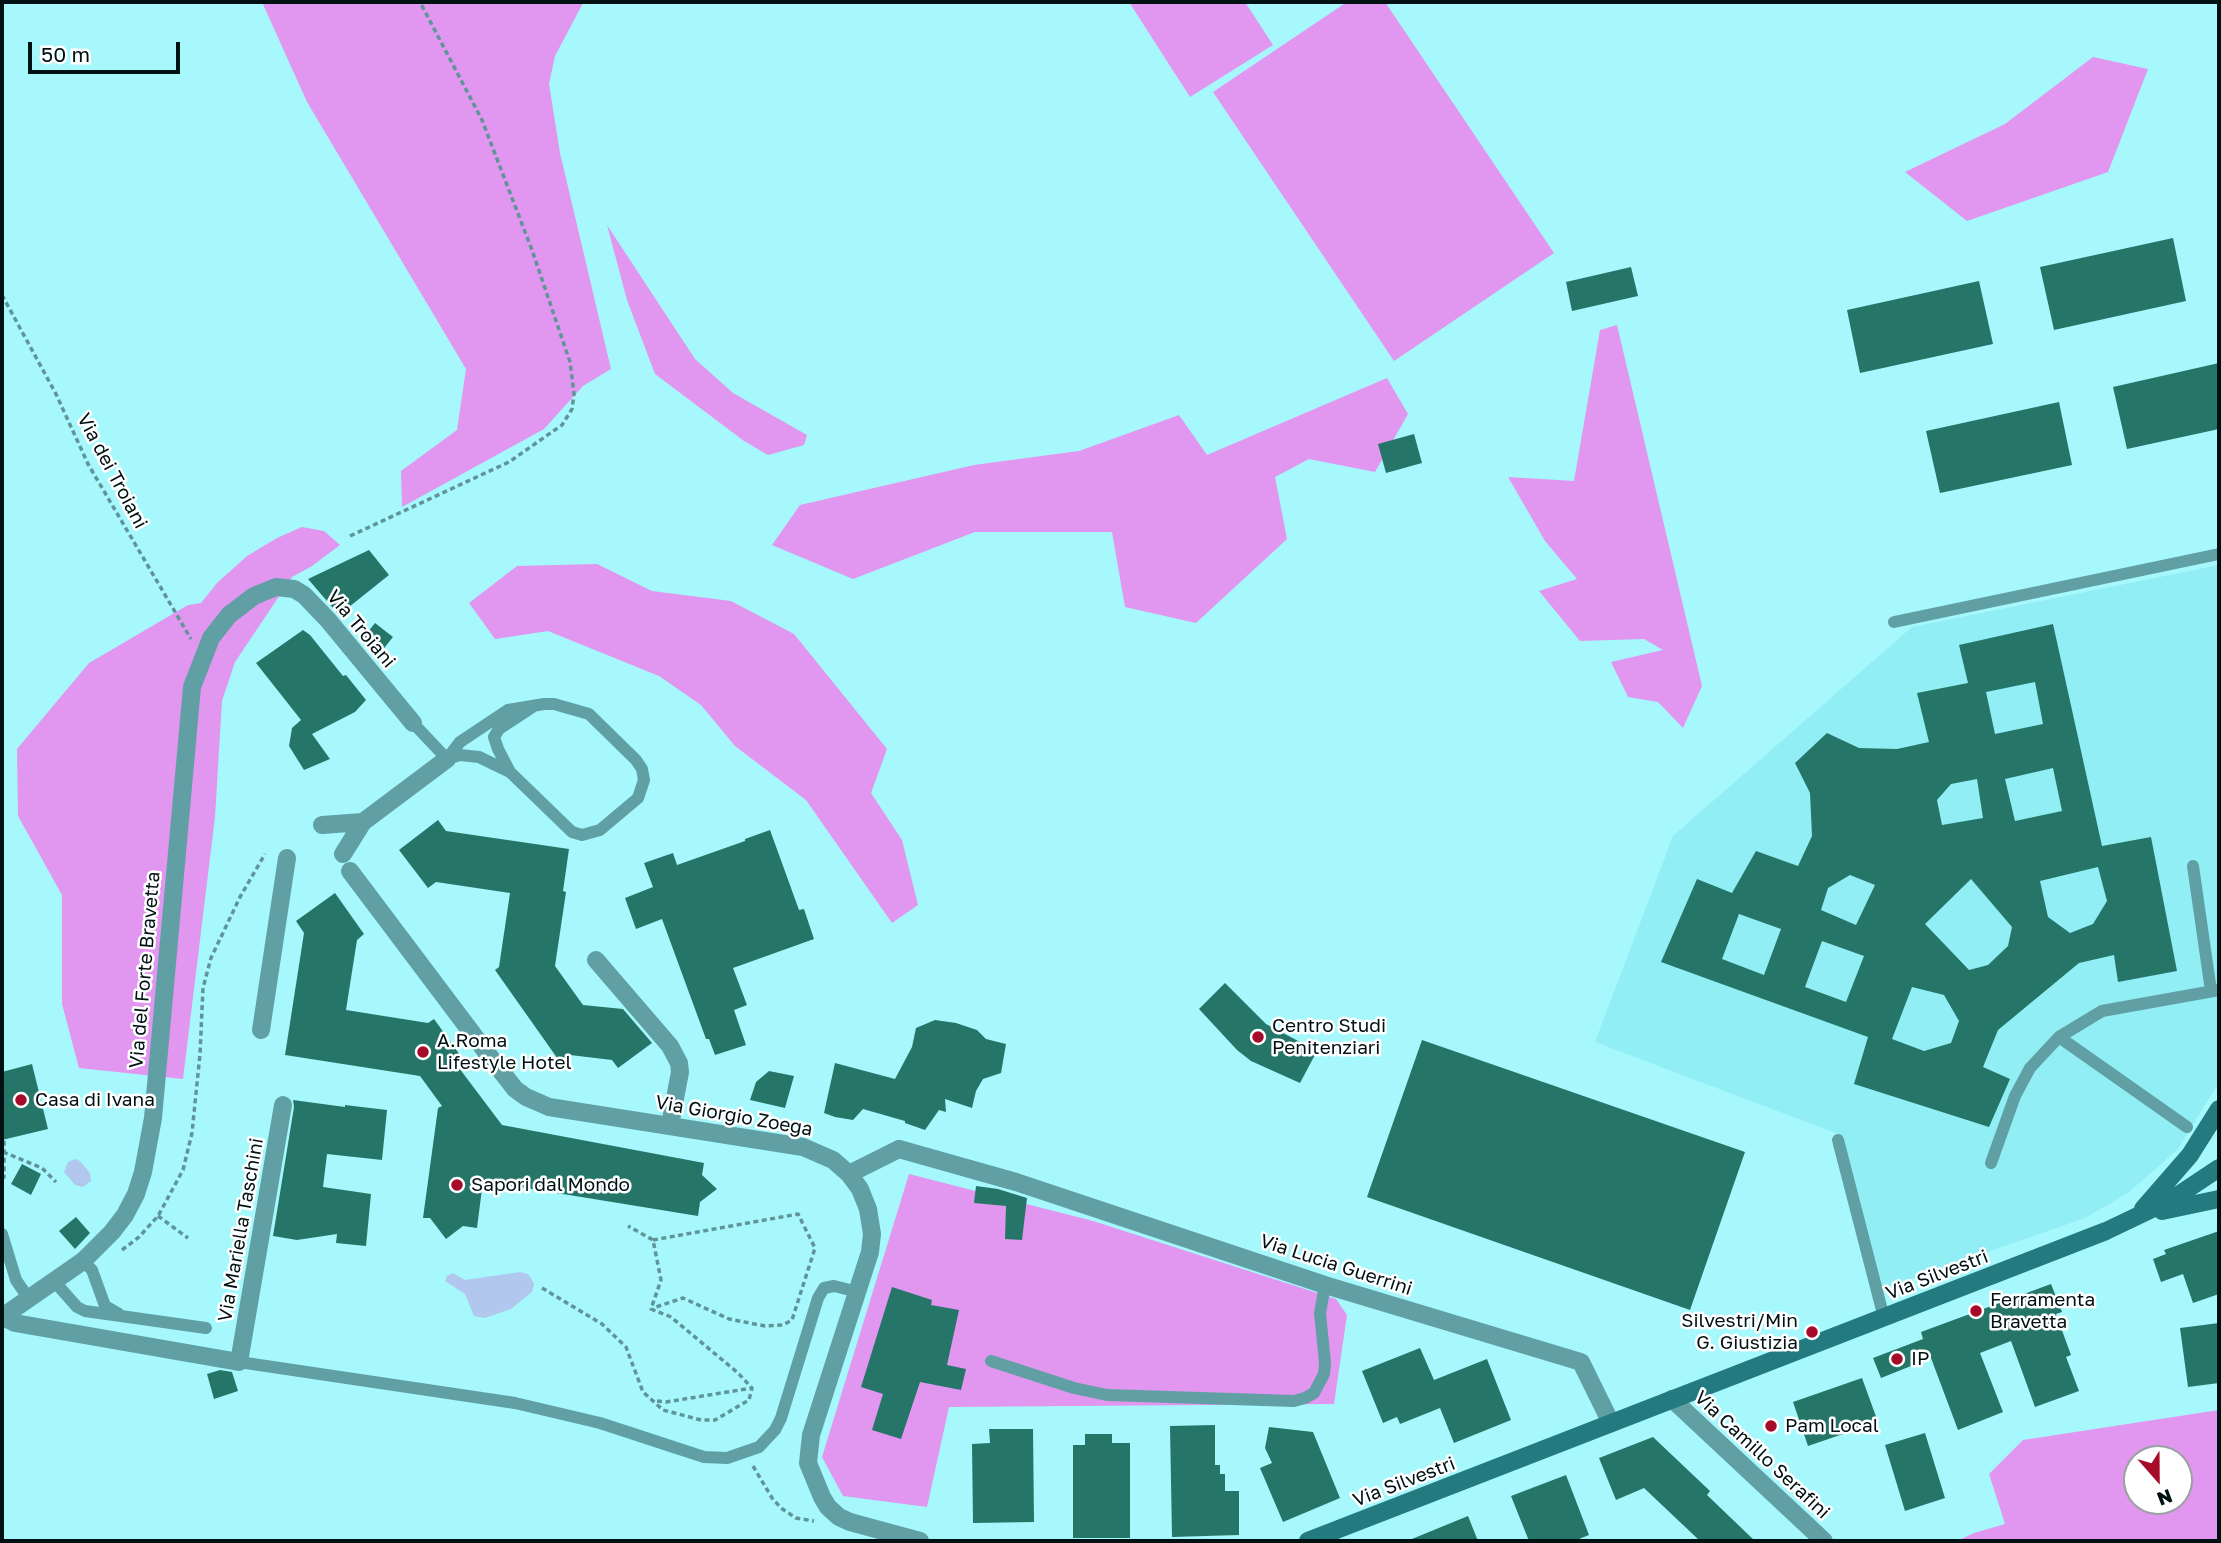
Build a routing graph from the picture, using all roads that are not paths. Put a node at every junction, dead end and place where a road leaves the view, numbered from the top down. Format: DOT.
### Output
graph roads {
  1 [pos="2219,554"];
  2 [pos="264,591"];
  3 [pos="1894,622"];
  4 [pos="534,706"];
  5 [pos="413,723"];
  6 [pos="447,759"];
  7 [pos="510,772"];
  8 [pos="363,822"];
  9 [pos="322,825"];
  10 [pos="343,854"];
  11 [pos="287,858"];
  12 [pos="2193,866"];
  13 [pos="350,871"];
  14 [pos="596,960"];
  15 [pos="2215,990"];
  16 [pos="261,1031"];
  17 [pos="2059,1037"];
  18 [pos="283,1105"];
  19 [pos="2219,1109"];
  20 [pos="670,1125"];
  21 [pos="2187,1127"];
  22 [pos="1838,1140"];
  23 [pos="1991,1163"];
  24 [pos="2219,1168"];
  25 [pos="849,1174"];
  26 [pos="2219,1199"];
  27 [pos="2135,1218"];
  28 [pos="2,1234"];
  29 [pos="89,1255"];
  30 [pos="54,1281"];
  31 [pos="1325,1285"];
  32 [pos="858,1292"];
  33 [pos="29,1299"];
  34 [pos="119,1314"];
  35 [pos="2,1317"];
  36 [pos="1884,1318"];
  37 [pos="206,1328"];
  38 [pos="991,1361"];
  39 [pos="239,1362"];
  40 [pos="1672,1399"];
  41 [pos="1611,1423"];
  42 [pos="920,1541"];
  43 [pos="1308,1541"];
  44 [pos="1824,1541"];
  1 -- 3 [label="lane"];
  2 -- 5 [label="street, Via Troiani"];
  2 -- 29 [label="street, Via del Forte Bravetta"];
  4 -- 6 [label="lane"];
  4 -- 7 [label="lane"];
  4 -- 7 [label="lane"];
  5 -- 6 [label="lane"];
  6 -- 7 [label="lane"];
  6 -- 8 [label="street"];
  8 -- 9 [label="street"];
  8 -- 10 [label="street"];
  11 -- 16 [label="street"];
  12 -- 15 [label="lane"];
  13 -- 20 [label="street, Via Giorgio Zoega"];
  14 -- 20 [label="street"];
  15 -- 17 [label="lane"];
  17 -- 21 [label="lane"];
  17 -- 23 [label="lane"];
  18 -- 39 [label="street, Via Mariella Taschini"];
  19 -- 27 [label="main road, Via Silvestri"];
  20 -- 25 [label="street, Via Giorgio Zoega"];
  22 -- 36 [label="lane"];
  24 -- 27 [label="main road, Via Silvestri"];
  25 -- 31 [label="street, Via Lucia Guerrini"];
  25 -- 32 [label="street, Via Giorgio Zoega"];
  26 -- 27 [label="main road, Via Silvestri"];
  27 -- 36 [label="main road, Via Silvestri"];
  28 -- 33 [label="lane"];
  29 -- 30 [label="street, Via del Forte Bravetta"];
  29 -- 34 [label="lane"];
  30 -- 33 [label="street, Via del Forte Bravetta"];
  30 -- 34 [label="lane"];
  31 -- 38 [label="lane"];
  31 -- 41 [label="street, Via Lucia Guerrini"];
  32 -- 39 [label="lane"];
  32 -- 42 [label="street, Via Giorgio Zoega"];
  33 -- 35 [label="street, Via del Forte Bravetta"];
  34 -- 37 [label="lane"];
  35 -- 39 [label="street"];
  36 -- 40 [label="main road, Via Silvestri"];
  40 -- 41 [label="main road, Via Silvestri"];
  40 -- 44 [label="street, Via Camillo Serafini"];
  41 -- 43 [label="main road, Via Silvestri"];
}
